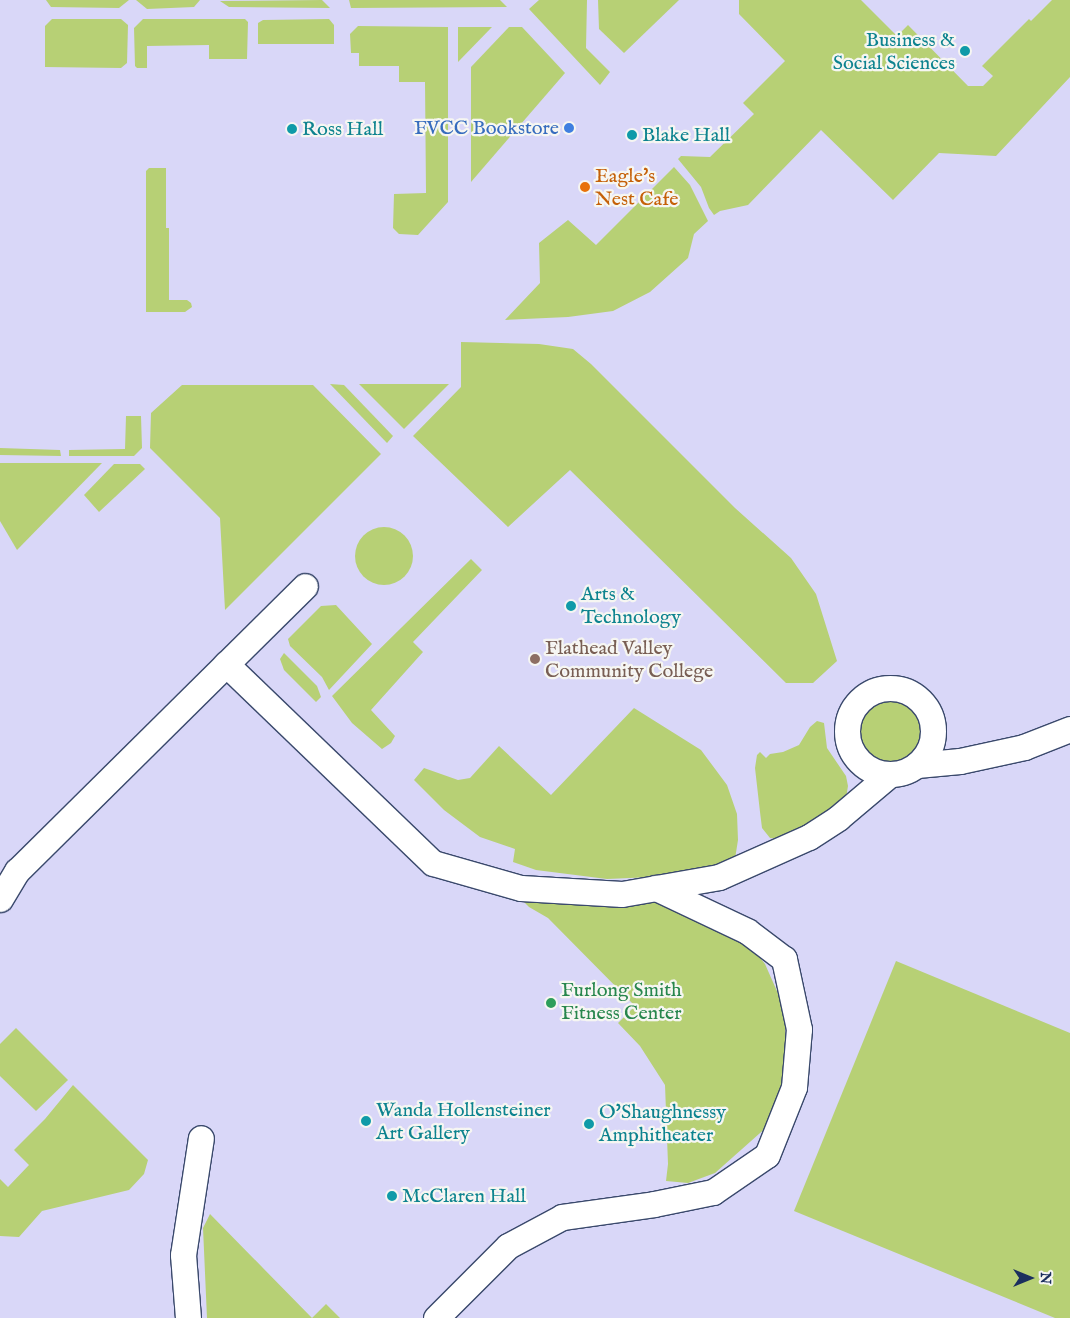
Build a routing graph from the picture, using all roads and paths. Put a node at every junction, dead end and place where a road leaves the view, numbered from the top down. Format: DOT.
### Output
graph roads {
  1 [pos="306,586"];
  2 [pos="226,664"];
  3 [pos="1070,729"];
  4 [pos="918,764"];
  5 [pos="890,774"];
  6 [pos="656,888"];
  7 [pos="0,899"];
  8 [pos="201,1138"];
  9 [pos="188,1318"];
  10 [pos="436,1318"];
  1 -- 2 [label="lane"];
  2 -- 6 [label="lane"];
  2 -- 7 [label="lane"];
  3 -- 4 [label="lane"];
  4 -- 5 [label="lane"];
  4 -- 5 [label="lane"];
  5 -- 6 [label="lane"];
  6 -- 10 [label="lane"];
  8 -- 9 [label="lane"];
}
